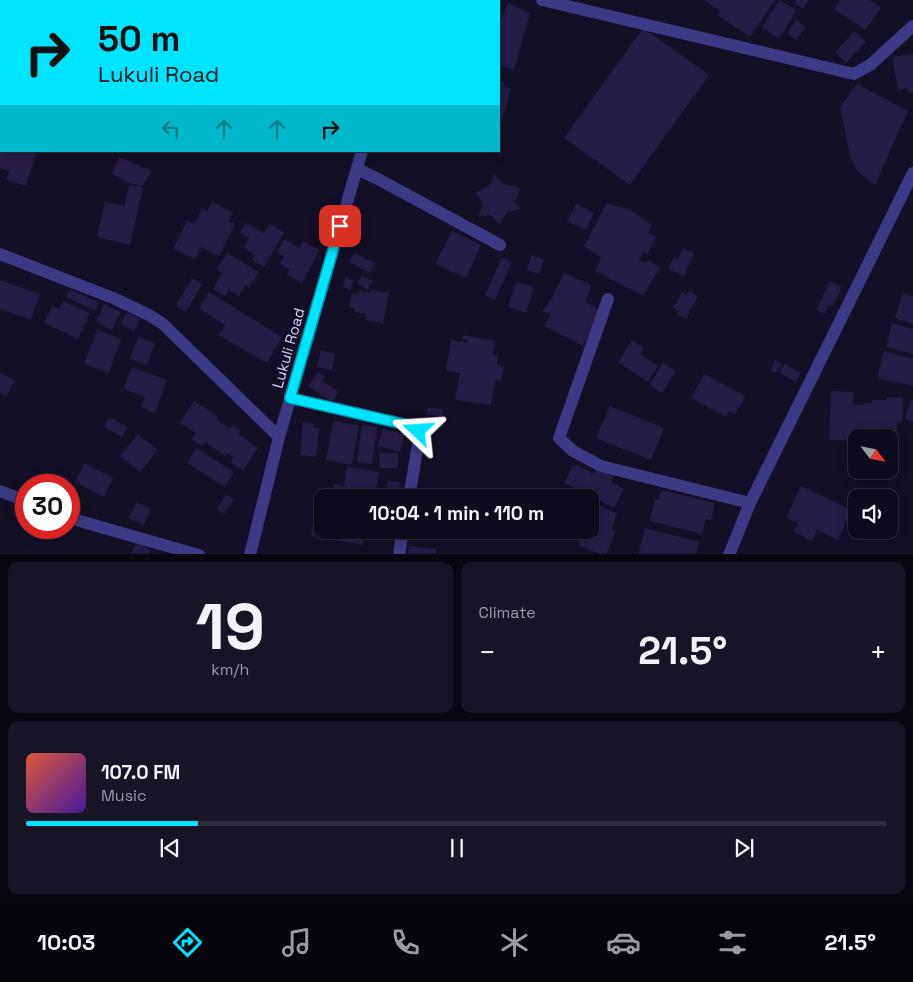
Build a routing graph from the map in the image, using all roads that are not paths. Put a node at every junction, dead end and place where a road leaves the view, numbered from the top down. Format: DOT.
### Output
graph roads {
  1 [pos="542,0"];
  2 [pos="913,26"];
  3 [pos="362,152"];
  4 [pos="357,169"];
  5 [pos="913,173"];
  6 [pos="500,244"];
  7 [pos="0,254"];
  8 [pos="608,299"];
  9 [pos="290,398"];
  10 [pos="279,437"];
  11 [pos="410,489"];
  12 [pos="0,491"];
  13 [pos="15,497"];
  14 [pos="750,503"];
  15 [pos="80,521"];
  16 [pos="402,539"];
  17 [pos="199,554"];
  18 [pos="250,554"];
  19 [pos="399,554"];
  20 [pos="729,554"];
  1 -- 2 [label="street"];
  3 -- 4 [label="street, Lukuli Road"];
  4 -- 6 [label="street"];
  4 -- 9 [label="street, Lukuli Road"];
  5 -- 14 [label="street"];
  7 -- 10 [label="street"];
  8 -- 14 [label="street"];
  9 -- 10 [label="street, Lukuli Road"];
  9 -- 11 [label="street"];
  10 -- 18 [label="street, Lukuli Road"];
  12 -- 13 [label="street"];
  14 -- 20 [label="street"];
  15 -- 17 [label="street"];
  16 -- 19 [label="street"];
}
